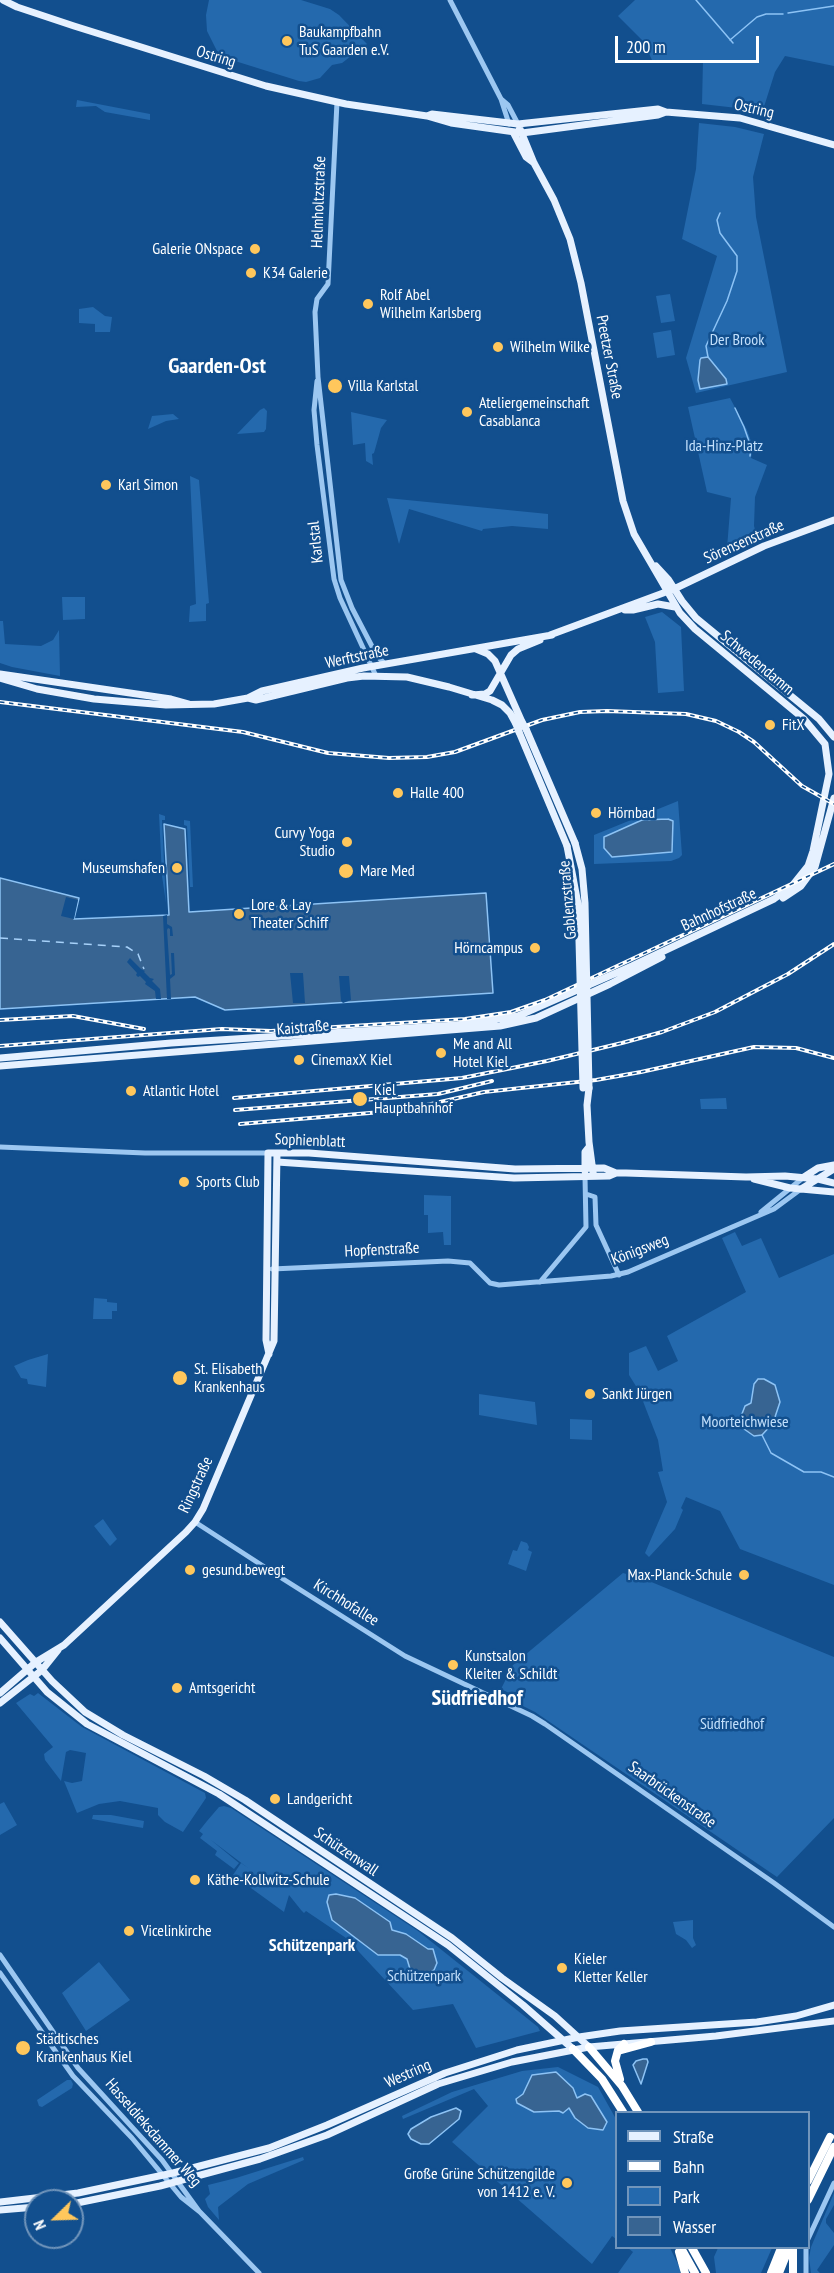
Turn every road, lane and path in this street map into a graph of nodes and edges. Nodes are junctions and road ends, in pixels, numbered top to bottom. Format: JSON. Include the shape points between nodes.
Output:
{"nodes":[{"id":1,"x":3,"y":0,"type":"edge"},
{"id":2,"x":450,"y":0,"type":"edge"},
{"id":3,"x":501,"y":99,"type":"junction"},
{"id":4,"x":337,"y":102,"type":"junction"},
{"id":5,"x":666,"y":112,"type":"junction"},
{"id":6,"x":427,"y":116,"type":"junction"},
{"id":7,"x":509,"y":124,"type":"junction"},
{"id":8,"x":518,"y":124,"type":"junction"},
{"id":9,"x":513,"y":133,"type":"junction"},
{"id":10,"x":522,"y":133,"type":"junction"},
{"id":11,"x":834,"y":144,"type":"edge"},
{"id":12,"x":534,"y":163,"type":"junction"},
{"id":13,"x":317,"y":299,"type":"joint"},
{"id":14,"x":318,"y":377,"type":"junction"},
{"id":15,"x":834,"y":520,"type":"edge"},
{"id":16,"x":670,"y":592,"type":"junction"},
{"id":17,"x":658,"y":604,"type":"junction"},
{"id":18,"x":675,"y":607,"type":"junction"},
{"id":19,"x":623,"y":609,"type":"junction"},
{"id":20,"x":552,"y":634,"type":"junction"},
{"id":21,"x":474,"y":649,"type":"junction"},
{"id":22,"x":377,"y":656,"type":"junction"},
{"id":23,"x":385,"y":664,"type":"junction"},
{"id":24,"x":375,"y":666,"type":"junction"},
{"id":25,"x":501,"y":672,"type":"junction"},
{"id":26,"x":0,"y":674,"type":"edge"},
{"id":27,"x":376,"y":676,"type":"junction"},
{"id":28,"x":0,"y":678,"type":"edge"},
{"id":29,"x":472,"y":695,"type":"junction"},
{"id":30,"x":248,"y":698,"type":"junction"},
{"id":31,"x":191,"y":705,"type":"junction"},
{"id":32,"x":519,"y":723,"type":"junction"},
{"id":33,"x":834,"y":736,"type":"edge"},
{"id":34,"x":831,"y":752,"type":"edge"},
{"id":35,"x":834,"y":798,"type":"edge"},
{"id":36,"x":602,"y":988,"type":"joint"},
{"id":37,"x":528,"y":1013,"type":"joint"},
{"id":38,"x":0,"y":1058,"type":"edge"},
{"id":39,"x":0,"y":1066,"type":"edge"},
{"id":40,"x":0,"y":1147,"type":"edge"},
{"id":41,"x":268,"y":1153,"type":"junction"},
{"id":42,"x":277,"y":1153,"type":"junction"},
{"id":43,"x":268,"y":1161,"type":"junction"},
{"id":44,"x":277,"y":1162,"type":"junction"},
{"id":45,"x":834,"y":1167,"type":"edge"},
{"id":46,"x":589,"y":1168,"type":"junction"},
{"id":47,"x":616,"y":1173,"type":"junction"},
{"id":48,"x":589,"y":1177,"type":"junction"},
{"id":49,"x":746,"y":1177,"type":"junction"},
{"id":50,"x":804,"y":1177,"type":"junction"},
{"id":51,"x":818,"y":1179,"type":"junction"},
{"id":52,"x":834,"y":1183,"type":"edge"},
{"id":53,"x":790,"y":1188,"type":"junction"},
{"id":54,"x":801,"y":1189,"type":"junction"},
{"id":55,"x":834,"y":1192,"type":"edge"},
{"id":56,"x":586,"y":1194,"type":"junction"},
{"id":57,"x":757,"y":1215,"type":"junction"},
{"id":58,"x":267,"y":1267,"type":"junction"},
{"id":59,"x":275,"y":1270,"type":"junction"},
{"id":60,"x":619,"y":1275,"type":"junction"},
{"id":61,"x":540,"y":1282,"type":"junction"},
{"id":62,"x":490,"y":1283,"type":"joint"},
{"id":63,"x":268,"y":1354,"type":"junction"},
{"id":64,"x":195,"y":1522,"type":"junction"},
{"id":65,"x":0,"y":1622,"type":"edge"},
{"id":66,"x":0,"y":1638,"type":"edge"},
{"id":67,"x":58,"y":1650,"type":"junction"},
{"id":68,"x":36,"y":1662,"type":"junction"},
{"id":69,"x":27,"y":1669,"type":"junction"},
{"id":70,"x":42,"y":1670,"type":"junction"},
{"id":71,"x":34,"y":1677,"type":"junction"},
{"id":72,"x":0,"y":1693,"type":"edge"},
{"id":73,"x":488,"y":1695,"type":"joint"},
{"id":74,"x":0,"y":1703,"type":"edge"},
{"id":75,"x":834,"y":1927,"type":"edge"},
{"id":76,"x":0,"y":1955,"type":"edge"},
{"id":77,"x":0,"y":1973,"type":"edge"},
{"id":78,"x":834,"y":2005,"type":"edge"},
{"id":79,"x":834,"y":2021,"type":"edge"},
{"id":80,"x":579,"y":2037,"type":"junction"},
{"id":81,"x":563,"y":2040,"type":"junction"},
{"id":82,"x":651,"y":2042,"type":"junction"},
{"id":83,"x":624,"y":2044,"type":"junction"},
{"id":84,"x":589,"y":2047,"type":"junction"},
{"id":85,"x":573,"y":2049,"type":"junction"},
{"id":86,"x":617,"y":2052,"type":"junction"},
{"id":87,"x":622,"y":2086,"type":"junction"},
{"id":88,"x":622,"y":2111,"type":"edge"},
{"id":89,"x":637,"y":2111,"type":"edge"},
{"id":90,"x":832,"y":2133,"type":"edge"},
{"id":91,"x":834,"y":2147,"type":"edge"},
{"id":92,"x":810,"y":2167,"type":"edge"},
{"id":93,"x":173,"y":2173,"type":"junction"},
{"id":94,"x":164,"y":2175,"type":"junction"},
{"id":95,"x":810,"y":2177,"type":"edge"},
{"id":96,"x":179,"y":2181,"type":"junction"},
{"id":97,"x":170,"y":2183,"type":"junction"},
{"id":98,"x":834,"y":2183,"type":"edge"},
{"id":99,"x":810,"y":2196,"type":"edge"},
{"id":100,"x":84,"y":2201,"type":"edge"},
{"id":101,"x":0,"y":2202,"type":"edge"},
{"id":102,"x":24,"y":2208,"type":"edge"},
{"id":103,"x":0,"y":2210,"type":"edge"},
{"id":104,"x":200,"y":2212,"type":"junction"},
{"id":105,"x":810,"y":2235,"type":"edge"},
{"id":106,"x":679,"y":2249,"type":"edge"},
{"id":107,"x":680,"y":2249,"type":"edge"},
{"id":108,"x":693,"y":2249,"type":"edge"},
{"id":109,"x":780,"y":2249,"type":"edge"},
{"id":110,"x":790,"y":2249,"type":"edge"},
{"id":111,"x":791,"y":2249,"type":"edge"},
{"id":112,"x":806,"y":2249,"type":"edge"},
{"id":113,"x":259,"y":2273,"type":"edge"},
{"id":114,"x":685,"y":2273,"type":"edge"},
{"id":115,"x":695,"y":2273,"type":"edge"},
{"id":116,"x":706,"y":2273,"type":"edge"},
{"id":117,"x":771,"y":2273,"type":"edge"},
{"id":118,"x":780,"y":2273,"type":"edge"},
{"id":119,"x":793,"y":2273,"type":"edge"},
{"id":120,"x":806,"y":2273,"type":"edge"}],
"edges":[{"from":1,"to":4,"type":"main road","name":"Ostring","via":[[218,72]]},
{"from":2,"to":3,"type":"street","name":"Preetzer Straße"},
{"from":3,"to":7,"type":"street","name":"Preetzer Straße"},
{"from":3,"to":8,"type":"street","name":"Preetzer Straße"},
{"from":4,"to":6,"type":"main road","name":"Ostring"},
{"from":4,"to":13,"type":"street","name":"Helmholtzstraße","via":[[328,285]]},
{"from":5,"to":8,"type":"main road","name":"Ostring","via":[[658,109]]},
{"from":5,"to":10,"type":"main road","name":"Ostring"},
{"from":5,"to":11,"type":"main road","name":"Ostring","via":[[740,118]]},
{"from":6,"to":7,"type":"main road","name":"Ostring"},
{"from":6,"to":9,"type":"main road","name":"Ostring"},
{"from":7,"to":8,"type":"main road","name":"Ostring"},
{"from":7,"to":9,"type":"main road","name":"Preetzer Straße"},
{"from":8,"to":10,"type":"main road","name":"Preetzer Straße"},
{"from":9,"to":10,"type":"main road","name":"Ostring"},
{"from":9,"to":12,"type":"main road","name":"Preetzer Straße","via":[[526,157]]},
{"from":10,"to":12,"type":"main road","name":"Preetzer Straße"},
{"from":12,"to":16,"type":"main road","name":"Preetzer Straße","via":[[570,239],[627,518]]},
{"from":13,"to":14,"type":"street","name":"Karlstal"},
{"from":14,"to":22,"type":"street","name":"Karlstal","via":[[341,580]]},
{"from":14,"to":24,"type":"street","name":"Karlstal","via":[[314,391],[317,445],[334,579]]},
{"from":15,"to":16,"type":"main road","name":"Sörensenstraße","via":[[764,546]]},
{"from":16,"to":17,"type":"main road","name":"Werftstraße"},
{"from":16,"to":18,"type":"main road","name":"Schwedendamm"},
{"from":16,"to":19,"type":"main road","name":"Werftstraße"},
{"from":16,"to":33,"type":"main road","name":"Schwedendamm"},
{"from":17,"to":18,"type":"main road","name":"Werftstraße"},
{"from":17,"to":19,"type":"main road","name":"Werftstraße"},
{"from":18,"to":34,"type":"main road","name":"Schwedendamm","via":[[695,629],[804,718]]},
{"from":19,"to":20,"type":"main road","name":"Werftstraße"},
{"from":20,"to":21,"type":"main road","name":"Werftstraße"},
{"from":20,"to":25,"type":"main road","name":"Werftstraße","via":[[518,649]]},
{"from":21,"to":23,"type":"main road","name":"Werftstraße"},
{"from":21,"to":25,"type":"main road","via":[[489,654]]},
{"from":22,"to":23,"type":"street","name":"Karlstal"},
{"from":22,"to":24,"type":"street","name":"Karlstal"},
{"from":23,"to":24,"type":"main road","name":"Werftstraße"},
{"from":24,"to":27,"type":"street","name":"Karlstal"},
{"from":24,"to":30,"type":"main road","name":"Werftstraße","via":[[262,691]]},
{"from":25,"to":29,"type":"main road","name":"Werftstraße","via":[[490,691]]},
{"from":25,"to":32,"type":"main road","name":"Gablenzstraße"},
{"from":26,"to":31,"type":"main road","name":"Werftstraße"},
{"from":27,"to":29,"type":"main road","name":"Werftstraße","via":[[428,681]]},
{"from":27,"to":30,"type":"main road","name":"Werftstraße","via":[[347,678],[256,700]]},
{"from":28,"to":31,"type":"main road","name":"Werftstraße","via":[[94,699]]},
{"from":29,"to":32,"type":"main road","name":"Werftstraße","via":[[502,705]]},
{"from":30,"to":31,"type":"main road","name":"Werftstraße"},
{"from":32,"to":46,"type":"main road","name":"Gablenzstraße","bridge":true,"via":[[571,844],[578,904]]},
{"from":34,"to":37,"type":"main road","name":"Bahnhofstraße","via":[[813,851],[804,872],[789,889]]},
{"from":35,"to":36,"type":"main road","name":"Bahnhofstraße","via":[[815,867],[801,886],[777,902]]},
{"from":36,"to":39,"type":"main road","name":"Kaistraße","via":[[532,1020],[500,1026]]},
{"from":37,"to":38,"type":"main road","name":"Kaistraße","via":[[457,1025]]},
{"from":40,"to":41,"type":"street","name":"Sophienblatt"},
{"from":41,"to":42,"type":"main road","name":"Sophienblatt"},
{"from":41,"to":43,"type":"main road","name":"Ringstraße"},
{"from":42,"to":44,"type":"main road","name":"Ringstraße"},
{"from":42,"to":46,"type":"main road","name":"Sophienblatt","via":[[514,1169]]},
{"from":43,"to":44,"type":"street","name":"Sophienblatt"},
{"from":43,"to":58,"type":"main road","name":"Ringstraße"},
{"from":44,"to":48,"type":"main road","name":"Sophienblatt","via":[[504,1177]]},
{"from":44,"to":59,"type":"main road","name":"Ringstraße"},
{"from":45,"to":50,"type":"main road","via":[[818,1168]]},
{"from":45,"to":51,"type":"main road"},
{"from":46,"to":47,"type":"main road","name":"Sophienblatt","via":[[608,1168]]},
{"from":46,"to":48,"type":"main road","name":"Gablenzstraße"},
{"from":47,"to":48,"type":"main road","name":"Sophienblatt"},
{"from":47,"to":49,"type":"main road","name":"Sophienblatt"},
{"from":48,"to":56,"type":"street"},
{"from":49,"to":50,"type":"main road","name":"Sophienblatt"},
{"from":49,"to":53,"type":"main road","name":"Sophienblatt"},
{"from":50,"to":51,"type":"main road"},
{"from":50,"to":53,"type":"street","name":"Königsweg"},
{"from":51,"to":52,"type":"main road"},
{"from":51,"to":54,"type":"main road"},
{"from":53,"to":54,"type":"main road","name":"Sophienblatt"},
{"from":53,"to":57,"type":"street","name":"Königsweg"},
{"from":54,"to":55,"type":"main road","name":"Sophienblatt"},
{"from":54,"to":57,"type":"street","name":"Königsweg","via":[[774,1209]]},
{"from":56,"to":60,"type":"street","via":[[595,1197],[596,1225]]},
{"from":56,"to":61,"type":"street","via":[[584,1232]]},
{"from":57,"to":60,"type":"street","name":"Königsweg"},
{"from":58,"to":59,"type":"street","name":"Hopfenstraße"},
{"from":58,"to":63,"type":"main road","name":"Ringstraße"},
{"from":59,"to":62,"type":"street","name":"Hopfenstraße","via":[[465,1261]]},
{"from":59,"to":63,"type":"main road","name":"Ringstraße","via":[[274,1341]]},
{"from":60,"to":61,"type":"street","name":"Königsweg"},
{"from":61,"to":62,"type":"street","name":"Königsweg","via":[[499,1286]]},
{"from":63,"to":64,"type":"main road","name":"Ringstraße"},
{"from":64,"to":67,"type":"main road","name":"Ringstraße"},
{"from":64,"to":73,"type":"street","name":"Kirchhofallee","via":[[405,1656]]},
{"from":65,"to":68,"type":"main road","name":"Schützenwall"},
{"from":66,"to":69,"type":"main road","name":"Schützenwall"},
{"from":67,"to":68,"type":"main road","name":"Ringstraße"},
{"from":67,"to":70,"type":"main road","name":"Ringstraße"},
{"from":68,"to":69,"type":"main road","name":"Ringstraße"},
{"from":68,"to":70,"type":"main road","name":"Schützenwall"},
{"from":69,"to":71,"type":"main road","name":"Schützenwall"},
{"from":69,"to":72,"type":"main road","name":"Ringstraße"},
{"from":70,"to":71,"type":"main road","name":"Ringstraße"},
{"from":70,"to":80,"type":"main road","name":"Schützenwall","via":[[85,1712],[245,1800],[452,1938]]},
{"from":71,"to":74,"type":"main road","name":"Ringstraße"},
{"from":71,"to":81,"type":"main road","name":"Schützenwall","via":[[87,1724],[219,1794],[448,1945]]},
{"from":73,"to":75,"type":"street","name":"Saarbrückenstraße","via":[[565,1737]]},
{"from":76,"to":93,"type":"street","name":"Hasseldieksdammer Weg","via":[[84,2076]]},
{"from":77,"to":94,"type":"street","name":"Hasseldieksdammer Weg","via":[[73,2076]]},
{"from":78,"to":80,"type":"main road","name":"Westring","via":[[757,2022]]},
{"from":79,"to":82,"type":"main road","name":"Westring"},
{"from":80,"to":81,"type":"main road","name":"Westring"},
{"from":80,"to":84,"type":"main road","name":"Schützenwall"},
{"from":81,"to":85,"type":"main road","name":"Schützenwall"},
{"from":81,"to":93,"type":"main road","name":"Westring","via":[[472,2063],[300,2137]]},
{"from":82,"to":83,"type":"main road","name":"Westring"},
{"from":82,"to":86,"type":"highway"},
{"from":83,"to":84,"type":"main road","name":"Westring"},
{"from":83,"to":86,"type":"highway"},
{"from":84,"to":85,"type":"main road","name":"Westring"},
{"from":84,"to":87,"type":"highway"},
{"from":85,"to":88,"type":"highway","via":[[608,2087]]},
{"from":85,"to":96,"type":"main road","name":"Westring","via":[[448,2080],[303,2144]]},
{"from":86,"to":87,"type":"highway","via":[[615,2064]]},
{"from":87,"to":89,"type":"highway"},
{"from":90,"to":92,"type":"highway"},
{"from":90,"to":95,"type":"highway"},
{"from":91,"to":99,"type":"highway"},
{"from":93,"to":94,"type":"main road","name":"Westring"},
{"from":93,"to":96,"type":"street","name":"Hasseldieksdammer Weg"},
{"from":94,"to":97,"type":"street","name":"Hasseldieksdammer Weg"},
{"from":94,"to":101,"type":"main road","name":"Westring","via":[[78,2193]]},
{"from":96,"to":97,"type":"main road","name":"Westring"},
{"from":96,"to":104,"type":"street","name":"Hasseldieksdammer Weg"},
{"from":97,"to":100,"type":"main road","name":"Westring"},
{"from":97,"to":104,"type":"street","name":"Hasseldieksdammer Weg"},
{"from":98,"to":105,"type":"street"},
{"from":102,"to":103,"type":"main road"},
{"from":104,"to":113,"type":"street","name":"Hasseldieksdammer Weg"},
{"from":106,"to":114,"type":"highway"},
{"from":107,"to":115,"type":"highway"},
{"from":108,"to":116,"type":"highway"},
{"from":109,"to":117,"type":"highway"},
{"from":110,"to":118,"type":"highway"},
{"from":111,"to":119,"type":"highway"},
{"from":112,"to":120,"type":"street"}]}
